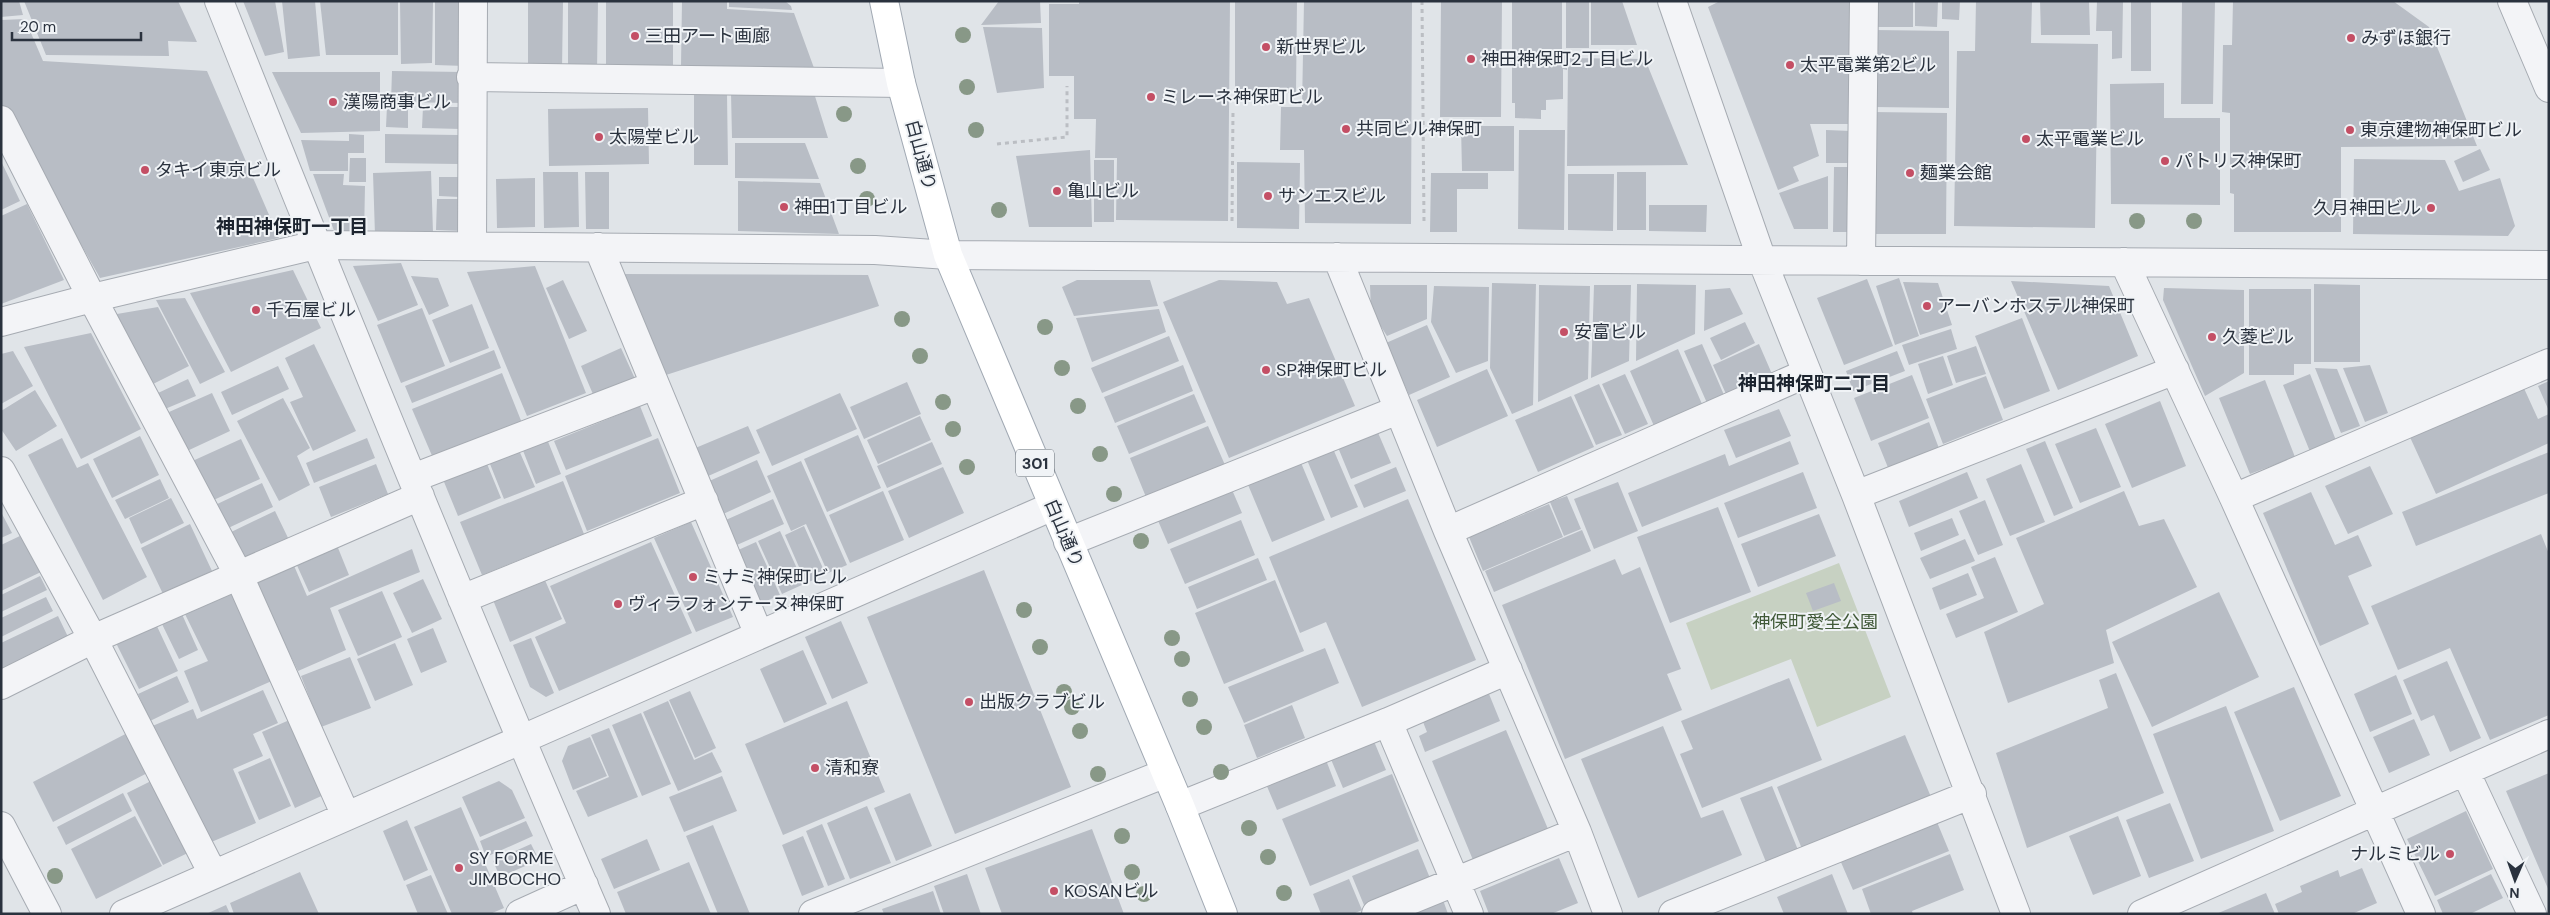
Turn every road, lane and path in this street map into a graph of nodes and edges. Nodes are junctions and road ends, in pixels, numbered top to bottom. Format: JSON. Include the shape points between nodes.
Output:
{"nodes":[{"id":1,"x":219,"y":1,"type":"edge"},
{"id":2,"x":473,"y":1,"type":"edge"},
{"id":3,"x":884,"y":1,"type":"edge"},
{"id":4,"x":1422,"y":1,"type":"edge"},
{"id":5,"x":1672,"y":1,"type":"edge"},
{"id":6,"x":1864,"y":1,"type":"edge"},
{"id":7,"x":2512,"y":1,"type":"edge"},
{"id":8,"x":471,"y":77,"type":"junction"},
{"id":9,"x":901,"y":84,"type":"junction"},
{"id":10,"x":1067,"y":86,"type":"dead end"},
{"id":11,"x":2549,"y":88,"type":"edge"},
{"id":12,"x":1233,"y":112,"type":"dead end"},
{"id":13,"x":1,"y":120,"type":"edge"},
{"id":14,"x":997,"y":144,"type":"dead end"},
{"id":15,"x":316,"y":245,"type":"junction"},
{"id":16,"x":472,"y":246,"type":"junction"},
{"id":17,"x":598,"y":247,"type":"junction"},
{"id":18,"x":948,"y":254,"type":"junction"},
{"id":19,"x":1232,"y":257,"type":"junction"},
{"id":20,"x":1337,"y":257,"type":"junction"},
{"id":21,"x":1424,"y":258,"type":"junction"},
{"id":22,"x":1762,"y":260,"type":"junction"},
{"id":23,"x":1861,"y":261,"type":"junction"},
{"id":24,"x":2124,"y":262,"type":"junction"},
{"id":25,"x":2549,"y":265,"type":"edge"},
{"id":26,"x":92,"y":298,"type":"junction"},
{"id":27,"x":1,"y":322,"type":"edge"},
{"id":28,"x":2549,"y":363,"type":"edge"},
{"id":29,"x":2175,"y":370,"type":"junction"},
{"id":30,"x":1807,"y":373,"type":"junction"},
{"id":31,"x":655,"y":385,"type":"junction"},
{"id":32,"x":1398,"y":410,"type":"junction"},
{"id":33,"x":1,"y":471,"type":"edge"},
{"id":34,"x":416,"y":487,"type":"junction"},
{"id":35,"x":1856,"y":495,"type":"junction"},
{"id":36,"x":2234,"y":498,"type":"junction"},
{"id":37,"x":704,"y":501,"type":"junction"},
{"id":38,"x":1053,"y":506,"type":"junction"},
{"id":39,"x":1448,"y":531,"type":"junction"},
{"id":40,"x":1068,"y":542,"type":"junction"},
{"id":41,"x":239,"y":576,"type":"junction"},
{"id":42,"x":462,"y":598,"type":"junction"},
{"id":43,"x":759,"y":635,"type":"junction"},
{"id":44,"x":93,"y":639,"type":"junction"},
{"id":45,"x":1508,"y":670,"type":"junction"},
{"id":46,"x":1,"y":685,"type":"edge"},
{"id":47,"x":1388,"y":722,"type":"junction"},
{"id":48,"x":2549,"y":734,"type":"edge"},
{"id":49,"x":521,"y":739,"type":"junction"},
{"id":50,"x":2465,"y":771,"type":"junction"},
{"id":51,"x":1166,"y":772,"type":"junction"},
{"id":52,"x":1972,"y":794,"type":"junction"},
{"id":53,"x":1180,"y":806,"type":"junction"},
{"id":54,"x":2374,"y":811,"type":"junction"},
{"id":55,"x":346,"y":816,"type":"junction"},
{"id":56,"x":1,"y":826,"type":"edge"},
{"id":57,"x":1577,"y":832,"type":"junction"},
{"id":58,"x":212,"y":874,"type":"junction"},
{"id":59,"x":1454,"y":880,"type":"junction"},
{"id":60,"x":584,"y":885,"type":"junction"},
{"id":61,"x":47,"y":914,"type":"edge"},
{"id":62,"x":124,"y":914,"type":"edge"},
{"id":63,"x":520,"y":914,"type":"edge"},
{"id":64,"x":596,"y":914,"type":"edge"},
{"id":65,"x":813,"y":914,"type":"edge"},
{"id":66,"x":1223,"y":914,"type":"edge"},
{"id":67,"x":1376,"y":914,"type":"edge"},
{"id":68,"x":1468,"y":914,"type":"edge"},
{"id":69,"x":1608,"y":914,"type":"edge"},
{"id":70,"x":1673,"y":914,"type":"edge"},
{"id":71,"x":2016,"y":914,"type":"edge"},
{"id":72,"x":2142,"y":914,"type":"edge"},
{"id":73,"x":2421,"y":914,"type":"edge"},
{"id":74,"x":2532,"y":914,"type":"edge"}],
"edges":[{"from":1,"to":15,"type":"street"},
{"from":2,"to":8,"type":"street"},
{"from":3,"to":9,"type":"main road","name":"白山通り","number":"301"},
{"from":4,"to":21,"type":"path"},
{"from":5,"to":22,"type":"street"},
{"from":6,"to":23,"type":"street"},
{"from":7,"to":11,"type":"street"},
{"from":8,"to":9,"type":"street"},
{"from":8,"to":16,"type":"street"},
{"from":9,"to":18,"type":"main road","name":"白山通り","number":"301"},
{"from":10,"to":14,"type":"path","via":[[1067,137]]},
{"from":12,"to":19,"type":"path"},
{"from":13,"to":26,"type":"street"},
{"from":15,"to":16,"type":"street"},
{"from":15,"to":26,"type":"street"},
{"from":15,"to":34,"type":"street"},
{"from":16,"to":17,"type":"street"},
{"from":17,"to":18,"type":"street","via":[[875,250]]},
{"from":17,"to":31,"type":"street"},
{"from":18,"to":19,"type":"street"},
{"from":18,"to":38,"type":"main road","name":"白山通り","number":"301"},
{"from":19,"to":20,"type":"street"},
{"from":20,"to":21,"type":"street"},
{"from":20,"to":32,"type":"street"},
{"from":21,"to":22,"type":"street"},
{"from":22,"to":23,"type":"street"},
{"from":22,"to":30,"type":"street"},
{"from":23,"to":24,"type":"street"},
{"from":24,"to":25,"type":"street"},
{"from":24,"to":29,"type":"street"},
{"from":26,"to":27,"type":"street"},
{"from":26,"to":41,"type":"street"},
{"from":28,"to":36,"type":"street"},
{"from":29,"to":35,"type":"street"},
{"from":29,"to":36,"type":"street"},
{"from":30,"to":35,"type":"street"},
{"from":30,"to":39,"type":"street"},
{"from":31,"to":34,"type":"street"},
{"from":31,"to":37,"type":"street"},
{"from":32,"to":39,"type":"street"},
{"from":32,"to":40,"type":"street"},
{"from":33,"to":44,"type":"street"},
{"from":34,"to":41,"type":"street"},
{"from":34,"to":42,"type":"street"},
{"from":35,"to":52,"type":"street"},
{"from":36,"to":54,"type":"street"},
{"from":37,"to":42,"type":"street"},
{"from":37,"to":43,"type":"street"},
{"from":38,"to":40,"type":"main road","name":"白山通り","number":"301"},
{"from":38,"to":43,"type":"street"},
{"from":39,"to":45,"type":"street"},
{"from":40,"to":51,"type":"main road","name":"白山通り","number":"301"},
{"from":41,"to":44,"type":"street"},
{"from":41,"to":55,"type":"street"},
{"from":42,"to":49,"type":"street"},
{"from":43,"to":49,"type":"street"},
{"from":44,"to":46,"type":"street"},
{"from":44,"to":58,"type":"street"},
{"from":45,"to":47,"type":"street"},
{"from":45,"to":57,"type":"street"},
{"from":47,"to":53,"type":"street"},
{"from":47,"to":59,"type":"street"},
{"from":48,"to":50,"type":"street"},
{"from":49,"to":55,"type":"street"},
{"from":49,"to":60,"type":"street"},
{"from":50,"to":54,"type":"street"},
{"from":50,"to":74,"type":"street"},
{"from":51,"to":53,"type":"main road","name":"白山通り","number":"301"},
{"from":51,"to":65,"type":"street"},
{"from":52,"to":70,"type":"street"},
{"from":52,"to":71,"type":"street"},
{"from":53,"to":66,"type":"main road","name":"白山通り","number":"301"},
{"from":54,"to":72,"type":"street"},
{"from":54,"to":73,"type":"street"},
{"from":55,"to":58,"type":"street"},
{"from":56,"to":61,"type":"street"},
{"from":57,"to":59,"type":"street"},
{"from":57,"to":69,"type":"street"},
{"from":58,"to":62,"type":"street"},
{"from":59,"to":67,"type":"street"},
{"from":59,"to":68,"type":"street"},
{"from":60,"to":63,"type":"street"},
{"from":60,"to":64,"type":"street"}]}
